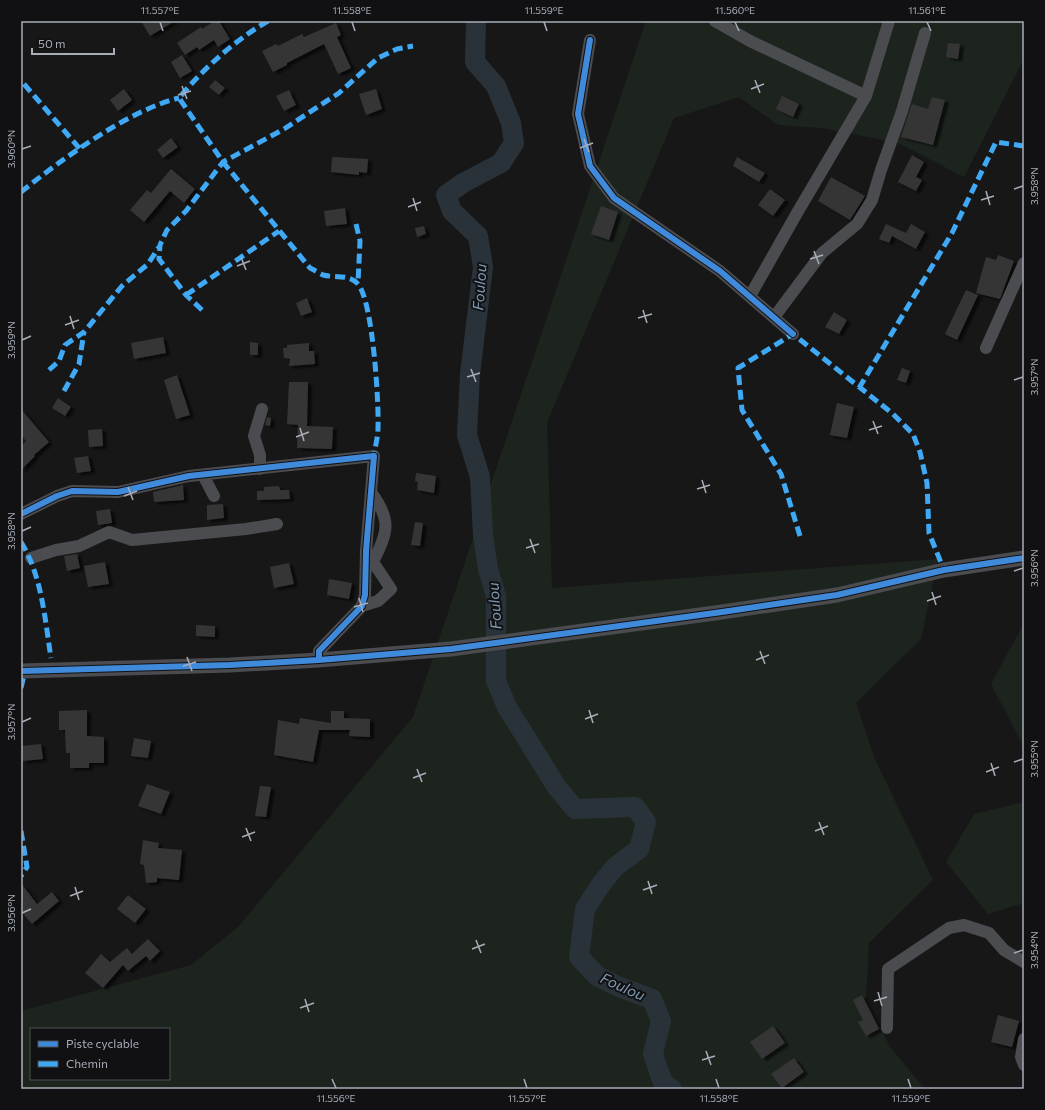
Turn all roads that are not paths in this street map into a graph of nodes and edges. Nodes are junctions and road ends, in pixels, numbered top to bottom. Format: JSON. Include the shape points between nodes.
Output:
{"nodes":[{"id":1,"x":715,"y":21,"type":"edge"},
{"id":2,"x":889,"y":21,"type":"edge"},
{"id":3,"x":925,"y":33,"type":"dead end"},
{"id":4,"x":590,"y":40,"type":"dead end"},
{"id":5,"x":866,"y":96,"type":"junction"},
{"id":6,"x":1024,"y":263,"type":"edge"},
{"id":7,"x":750,"y":296,"type":"junction"},
{"id":8,"x":774,"y":316,"type":"junction"},
{"id":9,"x":793,"y":334,"type":"dead end"},
{"id":10,"x":986,"y":348,"type":"dead end"},
{"id":11,"x":262,"y":409,"type":"dead end"},
{"id":12,"x":260,"y":469,"type":"junction"},
{"id":13,"x":203,"y":475,"type":"junction"},
{"id":14,"x":370,"y":492,"type":"junction"},
{"id":15,"x":214,"y":496,"type":"dead end"},
{"id":16,"x":21,"y":514,"type":"edge"},
{"id":17,"x":277,"y":524,"type":"dead end"},
{"id":18,"x":30,"y":558,"type":"dead end"},
{"id":19,"x":1024,"y":558,"type":"edge"},
{"id":20,"x":362,"y":606,"type":"junction"},
{"id":21,"x":319,"y":660,"type":"junction"},
{"id":22,"x":21,"y":672,"type":"edge"},
{"id":23,"x":1024,"y":962,"type":"edge"},
{"id":24,"x":887,"y":1028,"type":"dead end"},
{"id":25,"x":1024,"y":1038,"type":"edge"},
{"id":26,"x":1024,"y":1065,"type":"edge"}],
"edges":[{"from":1,"to":5,"type":"street","via":[[750,41]]},
{"from":2,"to":5,"type":"street"},
{"from":3,"to":8,"type":"street","via":[[872,200],[857,224],[822,252]]},
{"from":4,"to":7,"type":"street","via":[[578,114],[590,166],[614,198],[720,271]]},
{"from":5,"to":7,"type":"street"},
{"from":6,"to":10,"type":"street"},
{"from":7,"to":8,"type":"street"},
{"from":8,"to":9,"type":"street"},
{"from":11,"to":12,"type":"street","via":[[254,436],[260,455]]},
{"from":12,"to":13,"type":"street"},
{"from":12,"to":14,"type":"street","via":[[374,456]]},
{"from":13,"to":15,"type":"street"},
{"from":13,"to":16,"type":"street","via":[[118,492],[72,491]]},
{"from":14,"to":20,"type":"street","via":[[365,596]]},
{"from":14,"to":20,"type":"street","via":[[380,505],[387,525],[384,541],[373,562],[391,589],[378,601]]},
{"from":17,"to":18,"type":"street","via":[[132,540],[108,532],[79,546]]},
{"from":19,"to":21,"type":"street","via":[[944,570],[838,595],[722,612],[451,648]]},
{"from":20,"to":21,"type":"street","via":[[319,651]]},
{"from":21,"to":22,"type":"street"},
{"from":23,"to":24,"type":"street","via":[[1004,950],[989,934],[964,925],[949,928],[888,970]]},
{"from":25,"to":26,"type":"street","via":[[1020,1057]]}]}
